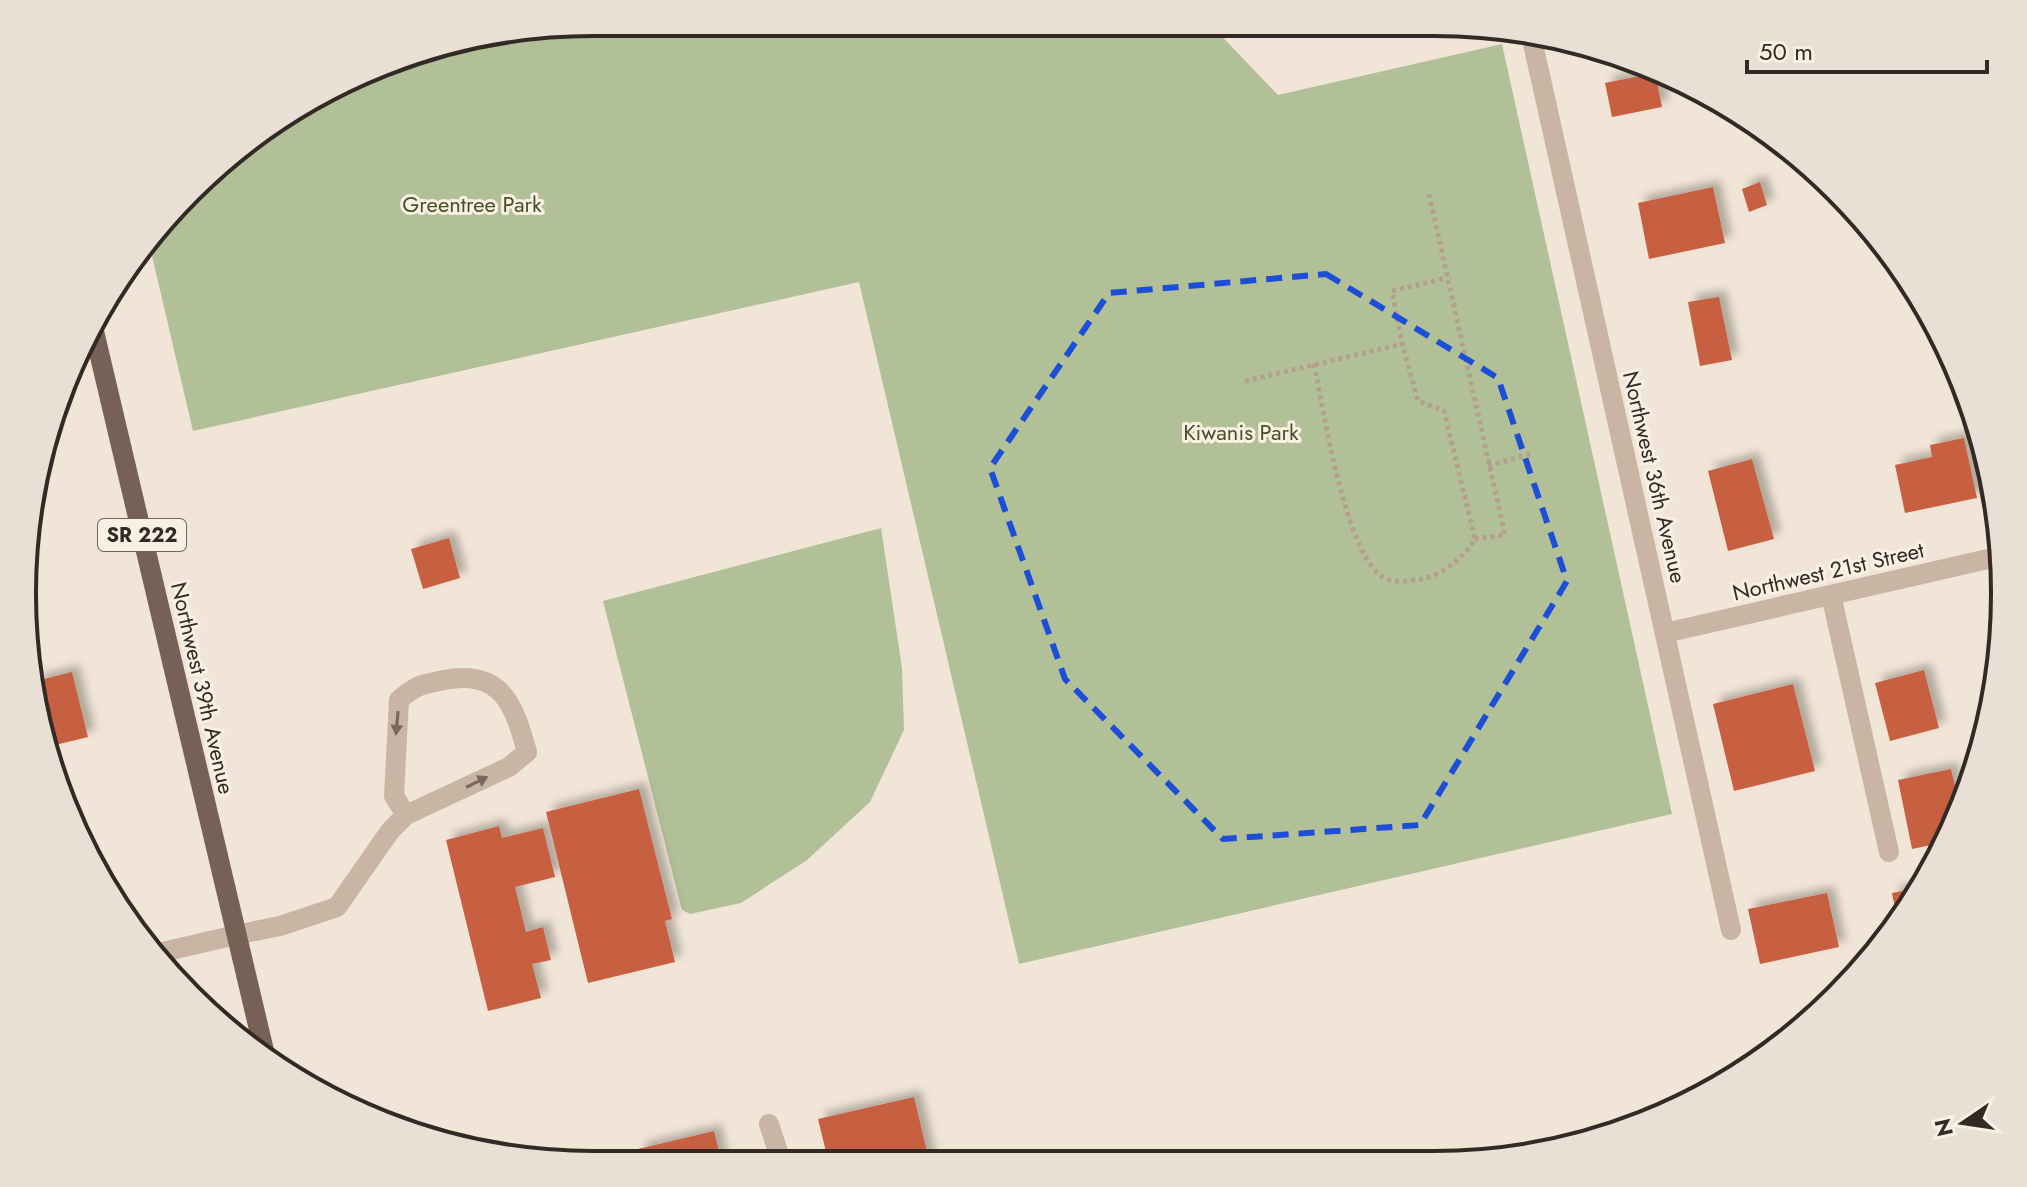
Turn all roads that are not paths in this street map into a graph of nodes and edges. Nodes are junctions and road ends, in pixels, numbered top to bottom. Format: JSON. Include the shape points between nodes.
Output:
{"nodes":[{"id":1,"x":1533,"y":46,"type":"edge"},
{"id":2,"x":96,"y":341,"type":"edge"},
{"id":3,"x":1990,"y":559,"type":"edge"},
{"id":4,"x":1831,"y":595,"type":"junction"},
{"id":5,"x":1665,"y":633,"type":"junction"},
{"id":6,"x":406,"y":815,"type":"junction"},
{"id":7,"x":1889,"y":852,"type":"dead end"},
{"id":8,"x":1731,"y":930,"type":"dead end"},
{"id":9,"x":236,"y":935,"type":"junction"},
{"id":10,"x":166,"y":951,"type":"edge"},
{"id":11,"x":262,"y":1041,"type":"edge"},
{"id":12,"x":769,"y":1124,"type":"dead end"},
{"id":13,"x":778,"y":1151,"type":"edge"}],
"edges":[{"from":1,"to":5,"type":"street","name":"Northwest 36th Avenue"},
{"from":2,"to":9,"type":"main road","name":"Northwest 39th Avenue","number":"SR 222"},
{"from":3,"to":4,"type":"street","name":"Northwest 21st Street"},
{"from":4,"to":5,"type":"street","name":"Northwest 21st Street"},
{"from":4,"to":7,"type":"street"},
{"from":5,"to":8,"type":"street","name":"Northwest 36th Avenue"},
{"from":6,"to":6,"type":"street","one_way":true,"via":[[509,767],[527,752],[516,712],[493,684],[463,677],[416,686],[399,700],[394,796]]},
{"from":6,"to":9,"type":"street","via":[[337,907]]},
{"from":9,"to":10,"type":"street"},
{"from":9,"to":11,"type":"main road","name":"Northwest 39th Avenue","number":"SR 222"},
{"from":12,"to":13,"type":"street"}]}
